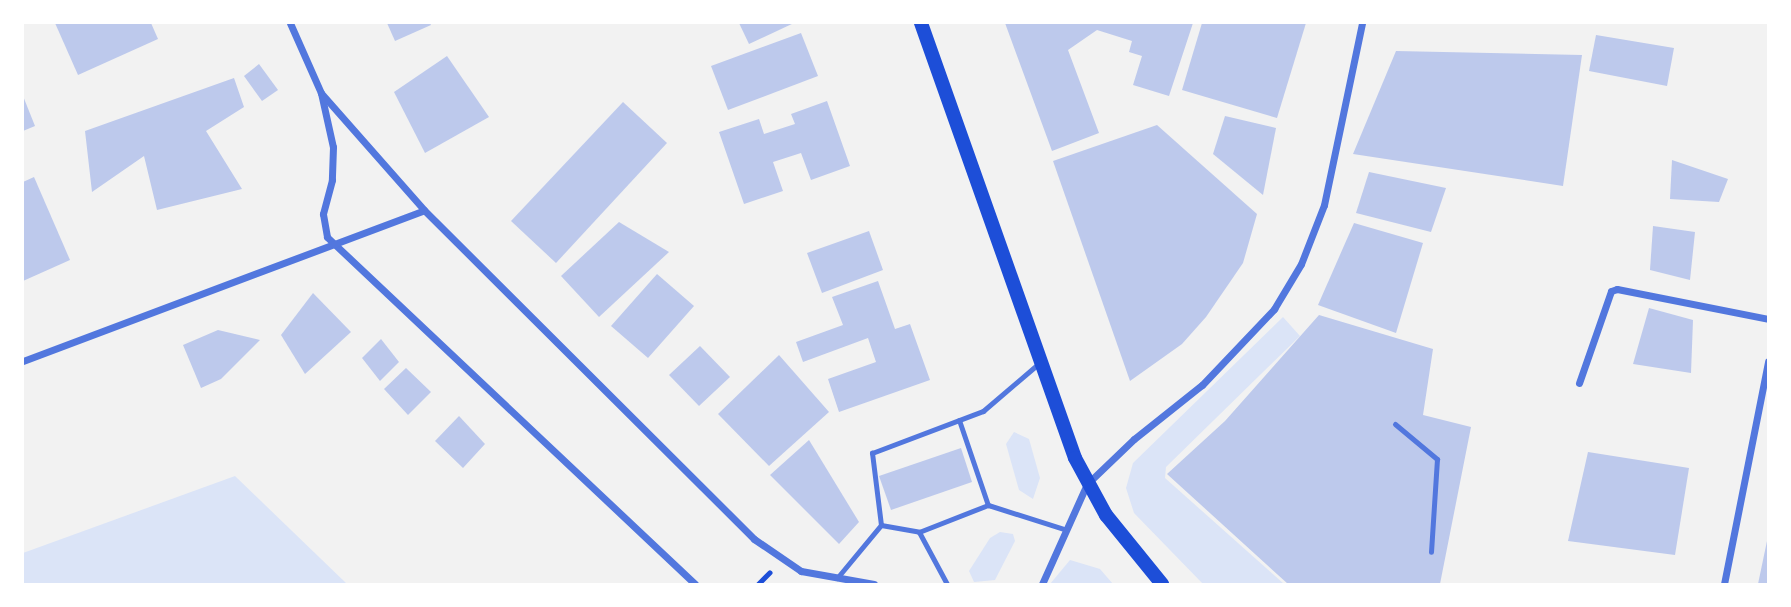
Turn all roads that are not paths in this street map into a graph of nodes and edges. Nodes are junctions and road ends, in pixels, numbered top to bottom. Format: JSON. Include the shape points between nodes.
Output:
{"nodes":[{"id":1,"x":290,"y":23,"type":"edge"},
{"id":2,"x":921,"y":23,"type":"edge"},
{"id":3,"x":1362,"y":23,"type":"edge"},
{"id":4,"x":321,"y":93,"type":"junction"},
{"id":5,"x":424,"y":209,"type":"junction"},
{"id":6,"x":335,"y":247,"type":"junction"},
{"id":7,"x":1768,"y":319,"type":"edge"},
{"id":8,"x":23,"y":361,"type":"edge"},
{"id":9,"x":1768,"y":361,"type":"edge"},
{"id":10,"x":1041,"y":362,"type":"junction"},
{"id":11,"x":1579,"y":383,"type":"dead end"},
{"id":12,"x":959,"y":420,"type":"junction"},
{"id":13,"x":1395,"y":424,"type":"dead end"},
{"id":14,"x":1087,"y":484,"type":"junction"},
{"id":15,"x":988,"y":505,"type":"junction"},
{"id":16,"x":881,"y":526,"type":"junction"},
{"id":17,"x":1064,"y":528,"type":"junction"},
{"id":18,"x":919,"y":532,"type":"junction"},
{"id":19,"x":1431,"y":552,"type":"dead end"},
{"id":20,"x":837,"y":578,"type":"junction"},
{"id":21,"x":695,"y":584,"type":"edge"},
{"id":22,"x":874,"y":584,"type":"edge"},
{"id":23,"x":947,"y":584,"type":"edge"},
{"id":24,"x":1042,"y":584,"type":"edge"},
{"id":25,"x":1162,"y":584,"type":"edge"},
{"id":26,"x":1724,"y":584,"type":"edge"}],
"edges":[{"from":1,"to":4,"type":"street"},
{"from":2,"to":10,"type":"main road"},
{"from":3,"to":14,"type":"street","via":[[1324,205],[1274,309],[1202,385]]},
{"from":4,"to":5,"type":"street"},
{"from":4,"to":6,"type":"street","via":[[334,161],[323,226]]},
{"from":5,"to":6,"type":"street"},
{"from":5,"to":20,"type":"street","via":[[754,538],[801,571]]},
{"from":6,"to":8,"type":"street"},
{"from":6,"to":21,"type":"street"},
{"from":7,"to":11,"type":"street","via":[[1611,291]]},
{"from":9,"to":26,"type":"street"},
{"from":10,"to":12,"type":"lane","via":[[983,411]]},
{"from":10,"to":14,"type":"main road"},
{"from":12,"to":15,"type":"lane"},
{"from":12,"to":16,"type":"lane","via":[[872,453]]},
{"from":13,"to":19,"type":"lane","via":[[1437,459]]},
{"from":14,"to":17,"type":"street"},
{"from":14,"to":25,"type":"main road","via":[[1120,535]]},
{"from":15,"to":17,"type":"lane"},
{"from":15,"to":18,"type":"lane"},
{"from":16,"to":18,"type":"lane"},
{"from":16,"to":20,"type":"lane"},
{"from":17,"to":24,"type":"street"},
{"from":18,"to":23,"type":"lane"},
{"from":20,"to":22,"type":"street"}]}
